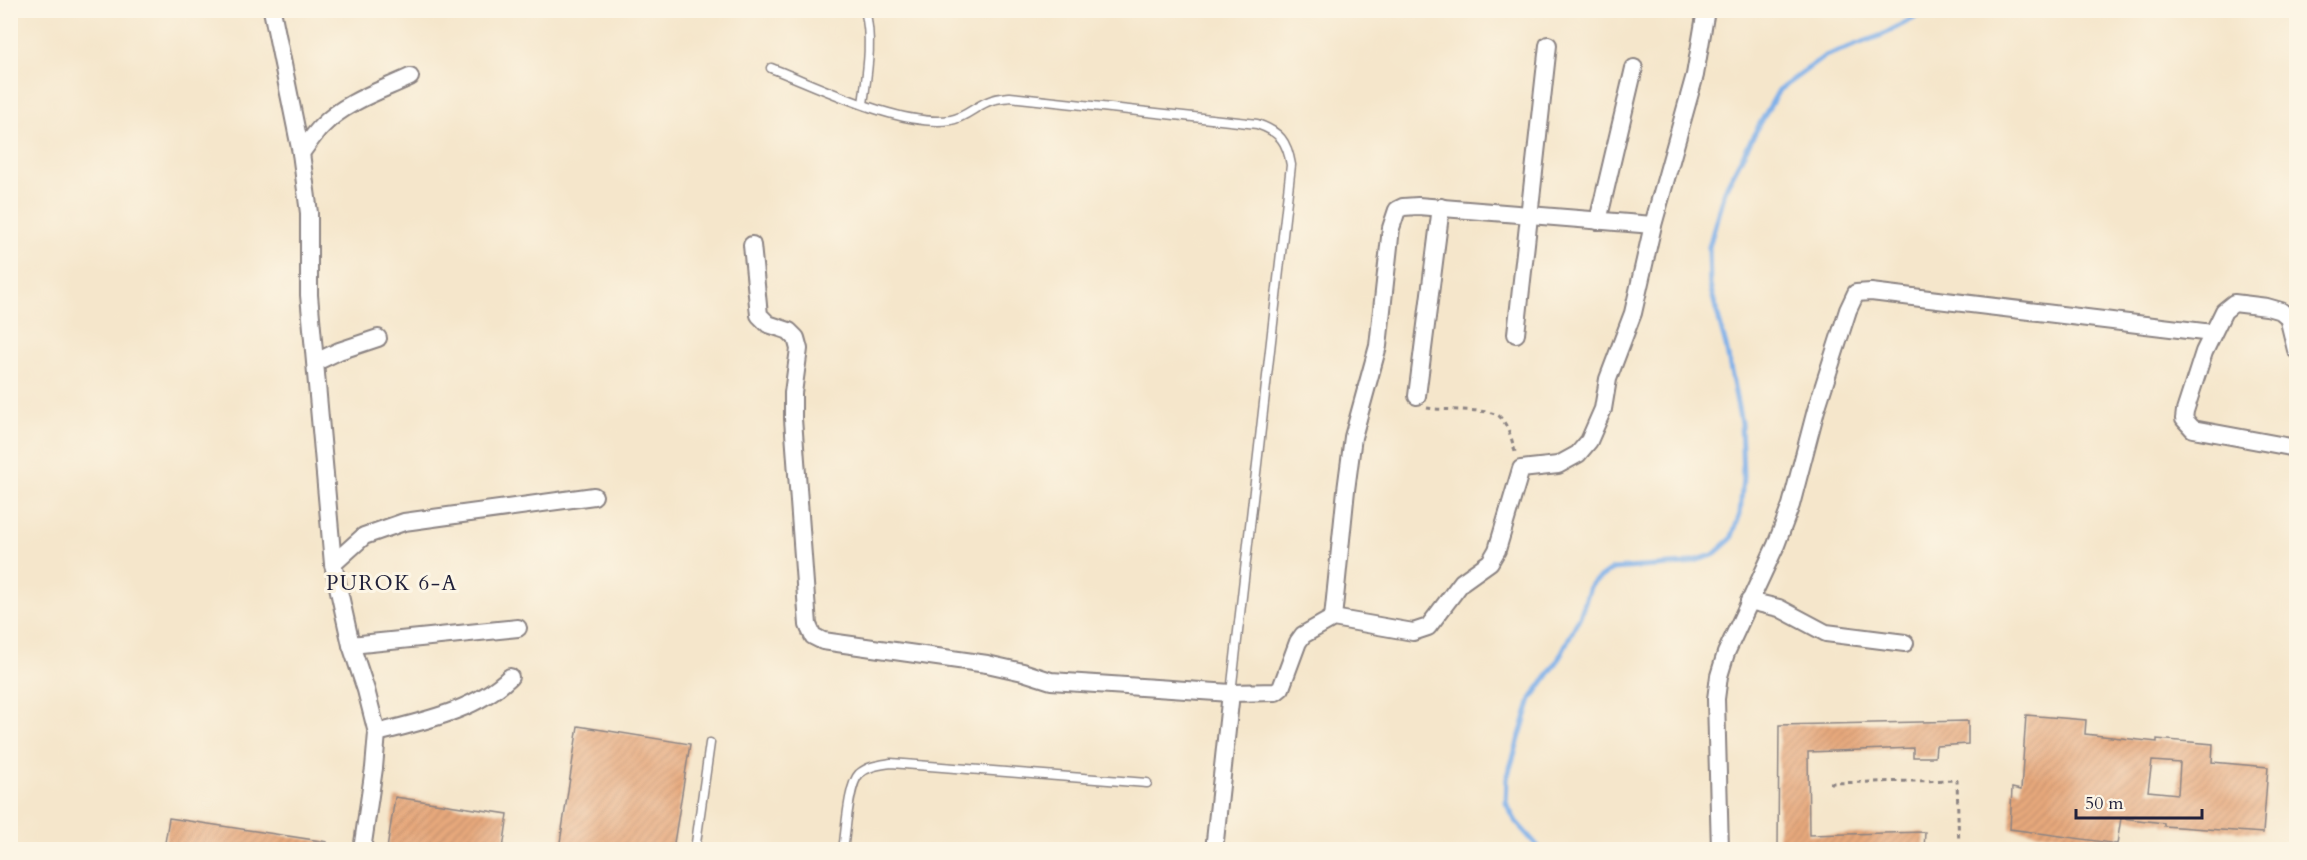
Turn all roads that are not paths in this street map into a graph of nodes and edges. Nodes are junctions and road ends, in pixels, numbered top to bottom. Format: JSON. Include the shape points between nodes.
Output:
{"nodes":[{"id":1,"x":273,"y":10,"type":"edge"},
{"id":2,"x":864,"y":10,"type":"edge"},
{"id":3,"x":1706,"y":10,"type":"edge"},
{"id":4,"x":1548,"y":45,"type":"dead end"},
{"id":5,"x":771,"y":68,"type":"dead end"},
{"id":6,"x":1634,"y":68,"type":"dead end"},
{"id":7,"x":410,"y":77,"type":"dead end"},
{"id":8,"x":863,"y":104,"type":"junction"},
{"id":9,"x":301,"y":153,"type":"junction"},
{"id":10,"x":1441,"y":207,"type":"junction"},
{"id":11,"x":1529,"y":214,"type":"junction"},
{"id":12,"x":1598,"y":221,"type":"junction"},
{"id":13,"x":1653,"y":225,"type":"junction"},
{"id":14,"x":752,"y":245,"type":"dead end"},
{"id":15,"x":2212,"y":333,"type":"junction"},
{"id":16,"x":1515,"y":334,"type":"dead end"},
{"id":17,"x":378,"y":338,"type":"dead end"},
{"id":18,"x":2296,"y":350,"type":"edge"},
{"id":19,"x":316,"y":362,"type":"junction"},
{"id":20,"x":1417,"y":396,"type":"road end"},
{"id":21,"x":2296,"y":447,"type":"edge"},
{"id":22,"x":594,"y":496,"type":"dead end"},
{"id":23,"x":333,"y":564,"type":"junction"},
{"id":24,"x":1749,"y":601,"type":"junction"},
{"id":25,"x":1334,"y":618,"type":"junction"},
{"id":26,"x":518,"y":628,"type":"dead end"},
{"id":27,"x":1905,"y":643,"type":"dead end"},
{"id":28,"x":351,"y":645,"type":"junction"},
{"id":29,"x":510,"y":677,"type":"dead end"},
{"id":30,"x":1231,"y":693,"type":"junction"},
{"id":31,"x":377,"y":733,"type":"junction"},
{"id":32,"x":710,"y":744,"type":"dead end"},
{"id":33,"x":1147,"y":783,"type":"dead end"},
{"id":34,"x":363,"y":849,"type":"edge"},
{"id":35,"x":695,"y":849,"type":"edge"},
{"id":36,"x":843,"y":849,"type":"edge"},
{"id":37,"x":1214,"y":849,"type":"edge"},
{"id":38,"x":1720,"y":849,"type":"edge"}],
"edges":[{"from":1,"to":9,"type":"street"},
{"from":2,"to":8,"type":"lane","via":[[869,53]]},
{"from":3,"to":13,"type":"street","via":[[1695,75]]},
{"from":4,"to":11,"type":"street"},
{"from":5,"to":8,"type":"lane"},
{"from":6,"to":12,"type":"street"},
{"from":7,"to":9,"type":"street","via":[[337,113],[321,126]]},
{"from":8,"to":30,"type":"lane","via":[[940,122],[955,120],[991,100],[1010,97],[1257,124],[1269,128],[1288,148],[1291,165]]},
{"from":9,"to":19,"type":"street","via":[[309,213],[309,295]]},
{"from":10,"to":11,"type":"street"},
{"from":10,"to":20,"type":"street"},
{"from":10,"to":25,"type":"street","via":[[1403,207],[1394,217],[1377,354],[1353,436]]},
{"from":11,"to":12,"type":"street"},
{"from":11,"to":16,"type":"street"},
{"from":12,"to":13,"type":"street"},
{"from":13,"to":25,"type":"street","via":[[1633,313],[1608,379],[1604,409],[1589,441],[1578,454],[1558,465],[1521,469],[1490,562],[1462,582],[1428,627],[1413,632]]},
{"from":14,"to":30,"type":"street","via":[[759,315],[768,324],[789,332],[800,349],[793,419],[808,625],[813,636],[823,641],[987,664],[1052,681]]},
{"from":15,"to":18,"type":"street","via":[[2224,311],[2234,303],[2267,307],[2288,317]]},
{"from":15,"to":21,"type":"street","via":[[2185,411],[2187,425],[2206,432]]},
{"from":15,"to":24,"type":"street","via":[[1856,293],[1816,410],[1791,505]]},
{"from":17,"to":19,"type":"street"},
{"from":19,"to":23,"type":"street"},
{"from":22,"to":23,"type":"street","via":[[404,522],[364,536]]},
{"from":23,"to":28,"type":"street"},
{"from":24,"to":27,"type":"street","via":[[1779,608],[1826,633]]},
{"from":24,"to":38,"type":"street","via":[[1726,653],[1716,699]]},
{"from":25,"to":30,"type":"street","via":[[1303,635],[1276,692]]},
{"from":26,"to":28,"type":"street"},
{"from":28,"to":31,"type":"street"},
{"from":29,"to":31,"type":"street","via":[[470,705]]},
{"from":30,"to":37,"type":"street"},
{"from":31,"to":34,"type":"street"},
{"from":32,"to":35,"type":"lane"},
{"from":33,"to":36,"type":"lane","via":[[891,763],[869,767],[857,776],[852,788]]}]}
